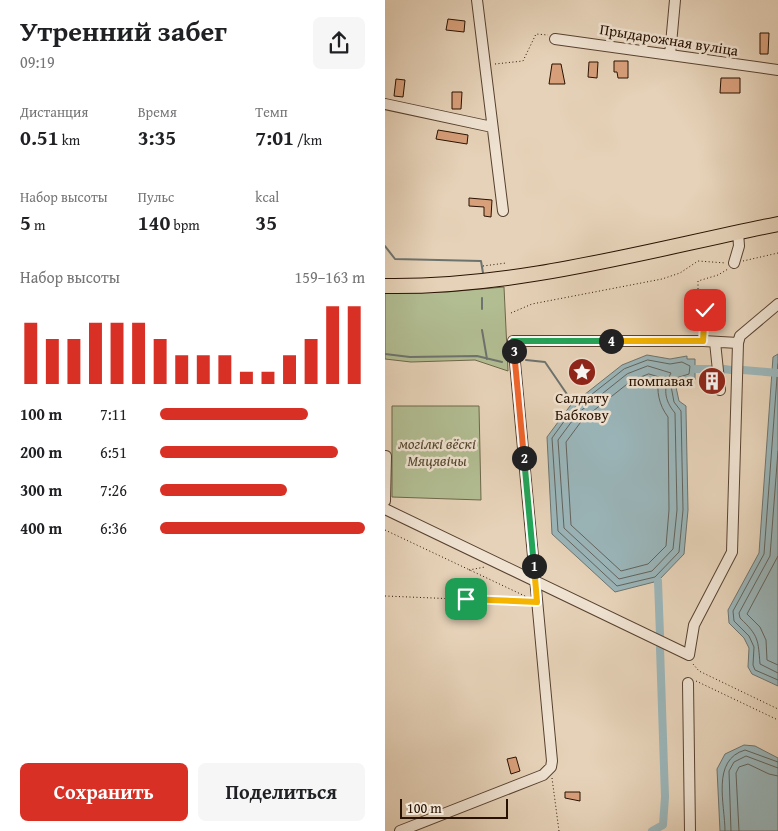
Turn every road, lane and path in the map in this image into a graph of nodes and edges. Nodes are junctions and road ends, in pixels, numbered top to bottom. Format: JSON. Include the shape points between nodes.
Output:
{"nodes":[{"id":1,"x":477,"y":0,"type":"edge"},
{"id":2,"x":675,"y":0,"type":"edge"},
{"id":3,"x":555,"y":39,"type":"joint"},
{"id":4,"x":670,"y":55,"type":"junction"},
{"id":5,"x":484,"y":65,"type":"junction"},
{"id":6,"x":778,"y":70,"type":"edge"},
{"id":7,"x":385,"y":104,"type":"edge"},
{"id":8,"x":492,"y":127,"type":"junction"},
{"id":9,"x":503,"y":211,"type":"dead end"},
{"id":10,"x":778,"y":224,"type":"edge"},
{"id":11,"x":738,"y":232,"type":"junction"},
{"id":12,"x":778,"y":252,"type":"edge"},
{"id":13,"x":734,"y":262,"type":"junction"},
{"id":14,"x":506,"y":263,"type":"dead end"},
{"id":15,"x":486,"y":264,"type":"junction"},
{"id":16,"x":483,"y":266,"type":"dead end"},
{"id":17,"x":487,"y":271,"type":"dead end"},
{"id":18,"x":385,"y":286,"type":"edge"},
{"id":19,"x":778,"y":304,"type":"edge"},
{"id":20,"x":511,"y":312,"type":"dead end"},
{"id":21,"x":703,"y":341,"type":"junction"},
{"id":22,"x":715,"y":342,"type":"junction"},
{"id":23,"x":738,"y":343,"type":"junction"},
{"id":24,"x":720,"y":390,"type":"dead end"},
{"id":25,"x":386,"y":456,"type":"edge"},
{"id":26,"x":385,"y":501,"type":"edge"},
{"id":27,"x":385,"y":509,"type":"edge"},
{"id":28,"x":385,"y":530,"type":"edge"},
{"id":29,"x":500,"y":564,"type":"junction"},
{"id":30,"x":469,"y":570,"type":"junction"},
{"id":31,"x":535,"y":580,"type":"junction"},
{"id":32,"x":385,"y":596,"type":"edge"},
{"id":33,"x":537,"y":602,"type":"junction"},
{"id":34,"x":689,"y":655,"type":"junction"},
{"id":35,"x":688,"y":682,"type":"joint"},
{"id":36,"x":778,"y":709,"type":"edge"},
{"id":37,"x":778,"y":720,"type":"edge"},
{"id":38,"x":551,"y":767,"type":"junction"},
{"id":39,"x":400,"y":831,"type":"edge"},
{"id":40,"x":559,"y":831,"type":"edge"},
{"id":41,"x":690,"y":831,"type":"edge"}],
"edges":[{"from":1,"to":5,"type":"street"},
{"from":2,"to":4,"type":"street"},
{"from":3,"to":4,"type":"street","name":"Прыдарожная вуліца"},
{"from":3,"to":5,"type":"path","via":[[544,33],[536,34],[523,61]]},
{"from":4,"to":6,"type":"street","name":"Прыдарожная вуліца"},
{"from":5,"to":8,"type":"street"},
{"from":7,"to":8,"type":"street"},
{"from":8,"to":9,"type":"street"},
{"from":10,"to":11,"type":"main road"},
{"from":11,"to":13,"type":"street","via":[[739,246]]},
{"from":11,"to":18,"type":"main road","via":[[512,278],[430,286]]},
{"from":12,"to":13,"type":"path"},
{"from":13,"to":20,"type":"path","via":[[698,261],[680,273],[662,279],[532,304]]},
{"from":13,"to":21,"type":"path","via":[[718,275],[698,281],[698,294],[705,310]]},
{"from":14,"to":15,"type":"path"},
{"from":15,"to":16,"type":"path"},
{"from":15,"to":17,"type":"path"},
{"from":19,"to":23,"type":"street","via":[[740,336]]},
{"from":21,"to":22,"type":"street"},
{"from":21,"to":31,"type":"street","via":[[513,341]]},
{"from":22,"to":23,"type":"street"},
{"from":22,"to":24,"type":"street"},
{"from":23,"to":34,"type":"street","via":[[732,552],[694,625]]},
{"from":25,"to":26,"type":"street"},
{"from":27,"to":29,"type":"street"},
{"from":28,"to":30,"type":"path"},
{"from":29,"to":30,"type":"path"},
{"from":29,"to":31,"type":"street"},
{"from":30,"to":33,"type":"path"},
{"from":31,"to":33,"type":"street"},
{"from":31,"to":34,"type":"street"},
{"from":32,"to":33,"type":"path"},
{"from":33,"to":38,"type":"street"},
{"from":34,"to":36,"type":"path","via":[[699,671]]},
{"from":35,"to":37,"type":"path","via":[[698,681]]},
{"from":35,"to":41,"type":"street"},
{"from":38,"to":39,"type":"street","via":[[543,775]]},
{"from":38,"to":40,"type":"path"}]}
